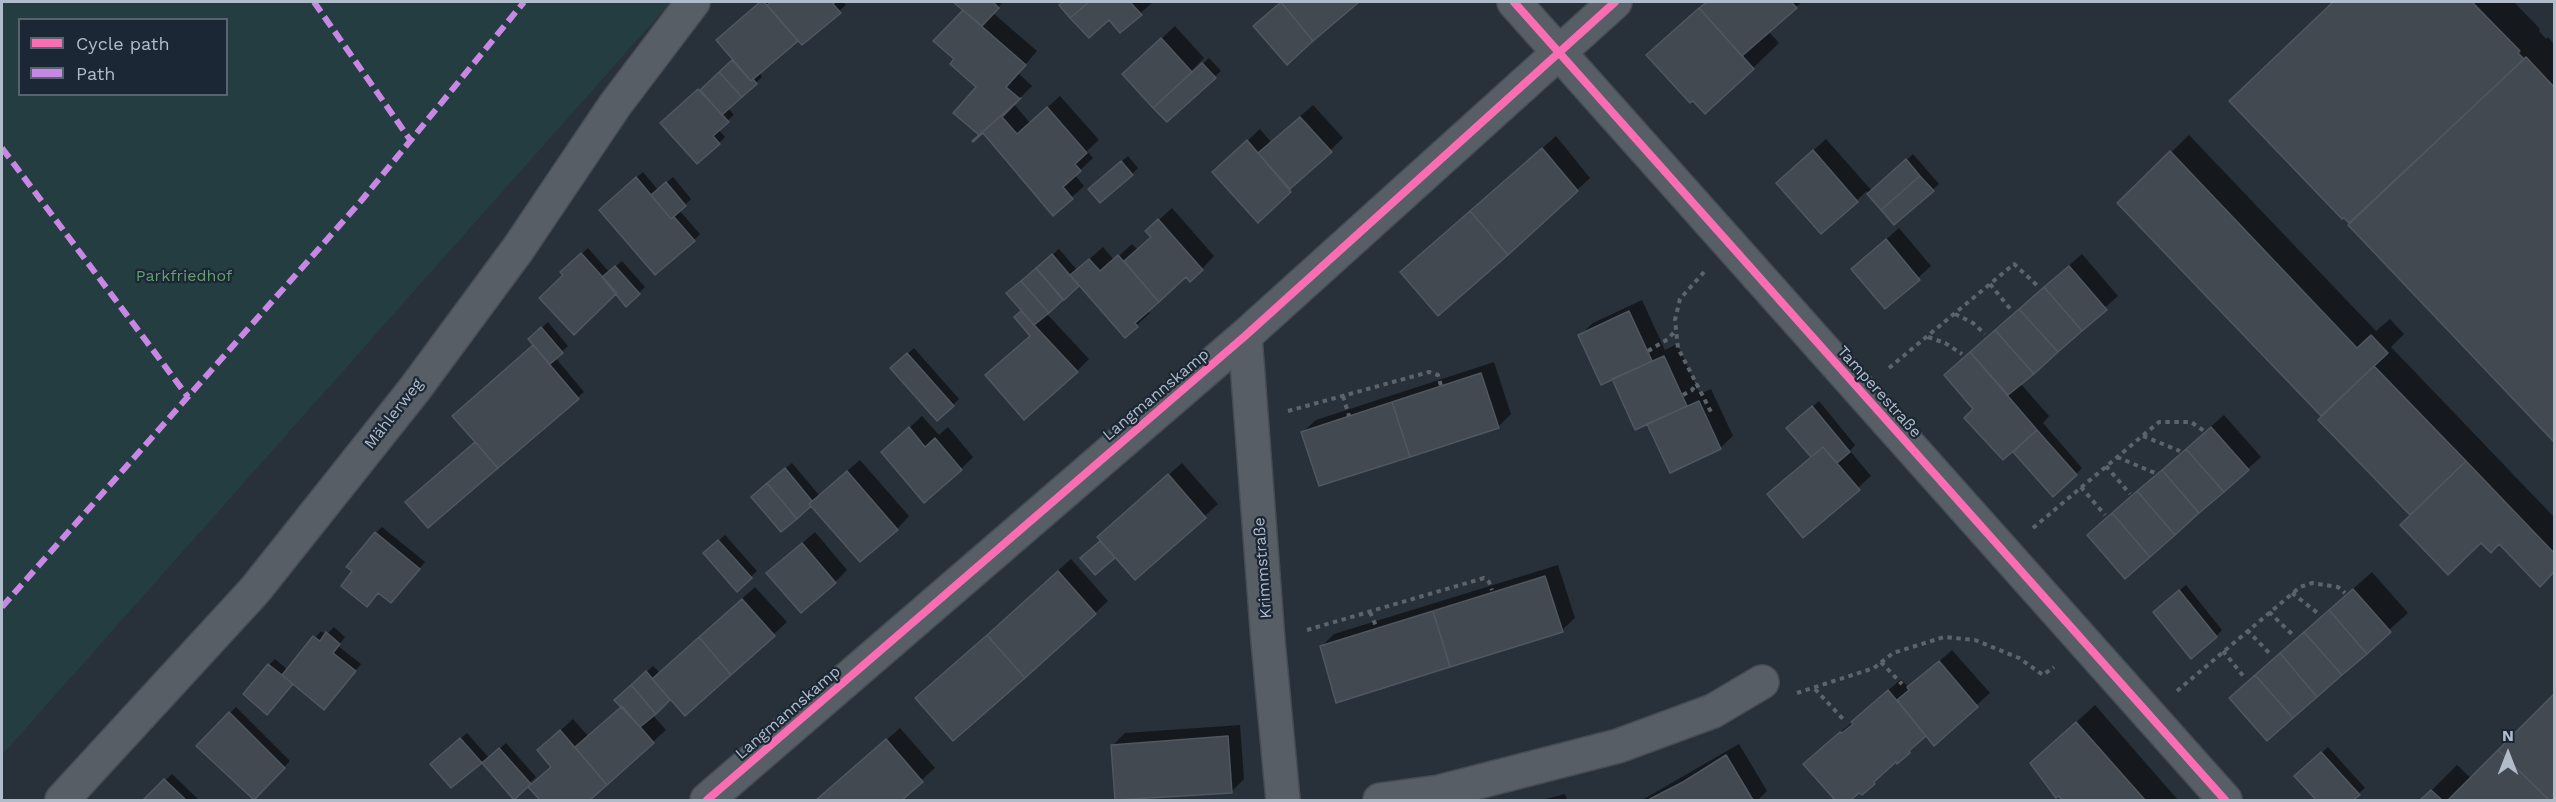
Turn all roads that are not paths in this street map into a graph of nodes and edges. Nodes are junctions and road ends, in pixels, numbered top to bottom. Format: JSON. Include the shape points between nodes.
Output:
{"nodes":[{"id":1,"x":693,"y":2,"type":"edge"},
{"id":2,"x":1514,"y":2,"type":"edge"},
{"id":3,"x":1615,"y":2,"type":"edge"},
{"id":4,"x":1559,"y":53,"type":"junction"},
{"id":5,"x":1245,"y":336,"type":"junction"},
{"id":6,"x":1762,"y":682,"type":"road end"},
{"id":7,"x":62,"y":801,"type":"edge"},
{"id":8,"x":707,"y":801,"type":"edge"},
{"id":9,"x":1283,"y":801,"type":"edge"},
{"id":10,"x":1380,"y":801,"type":"edge"},
{"id":11,"x":2225,"y":801,"type":"edge"}],
"edges":[{"from":1,"to":7,"type":"street","name":"Mählerweg","via":[[615,105],[512,258],[414,390],[255,590]]},
{"from":2,"to":4,"type":"street","name":"Tamperestraße"},
{"from":3,"to":4,"type":"street","name":"Langmannskamp"},
{"from":4,"to":5,"type":"street","name":"Langmannskamp"},
{"from":4,"to":11,"type":"street","name":"Tamperestraße"},
{"from":5,"to":8,"type":"street","name":"Langmannskamp"},
{"from":5,"to":9,"type":"street","name":"Krimmstraße"},
{"from":6,"to":10,"type":"street","via":[[1713,711],[1618,746],[1439,792]]}]}
